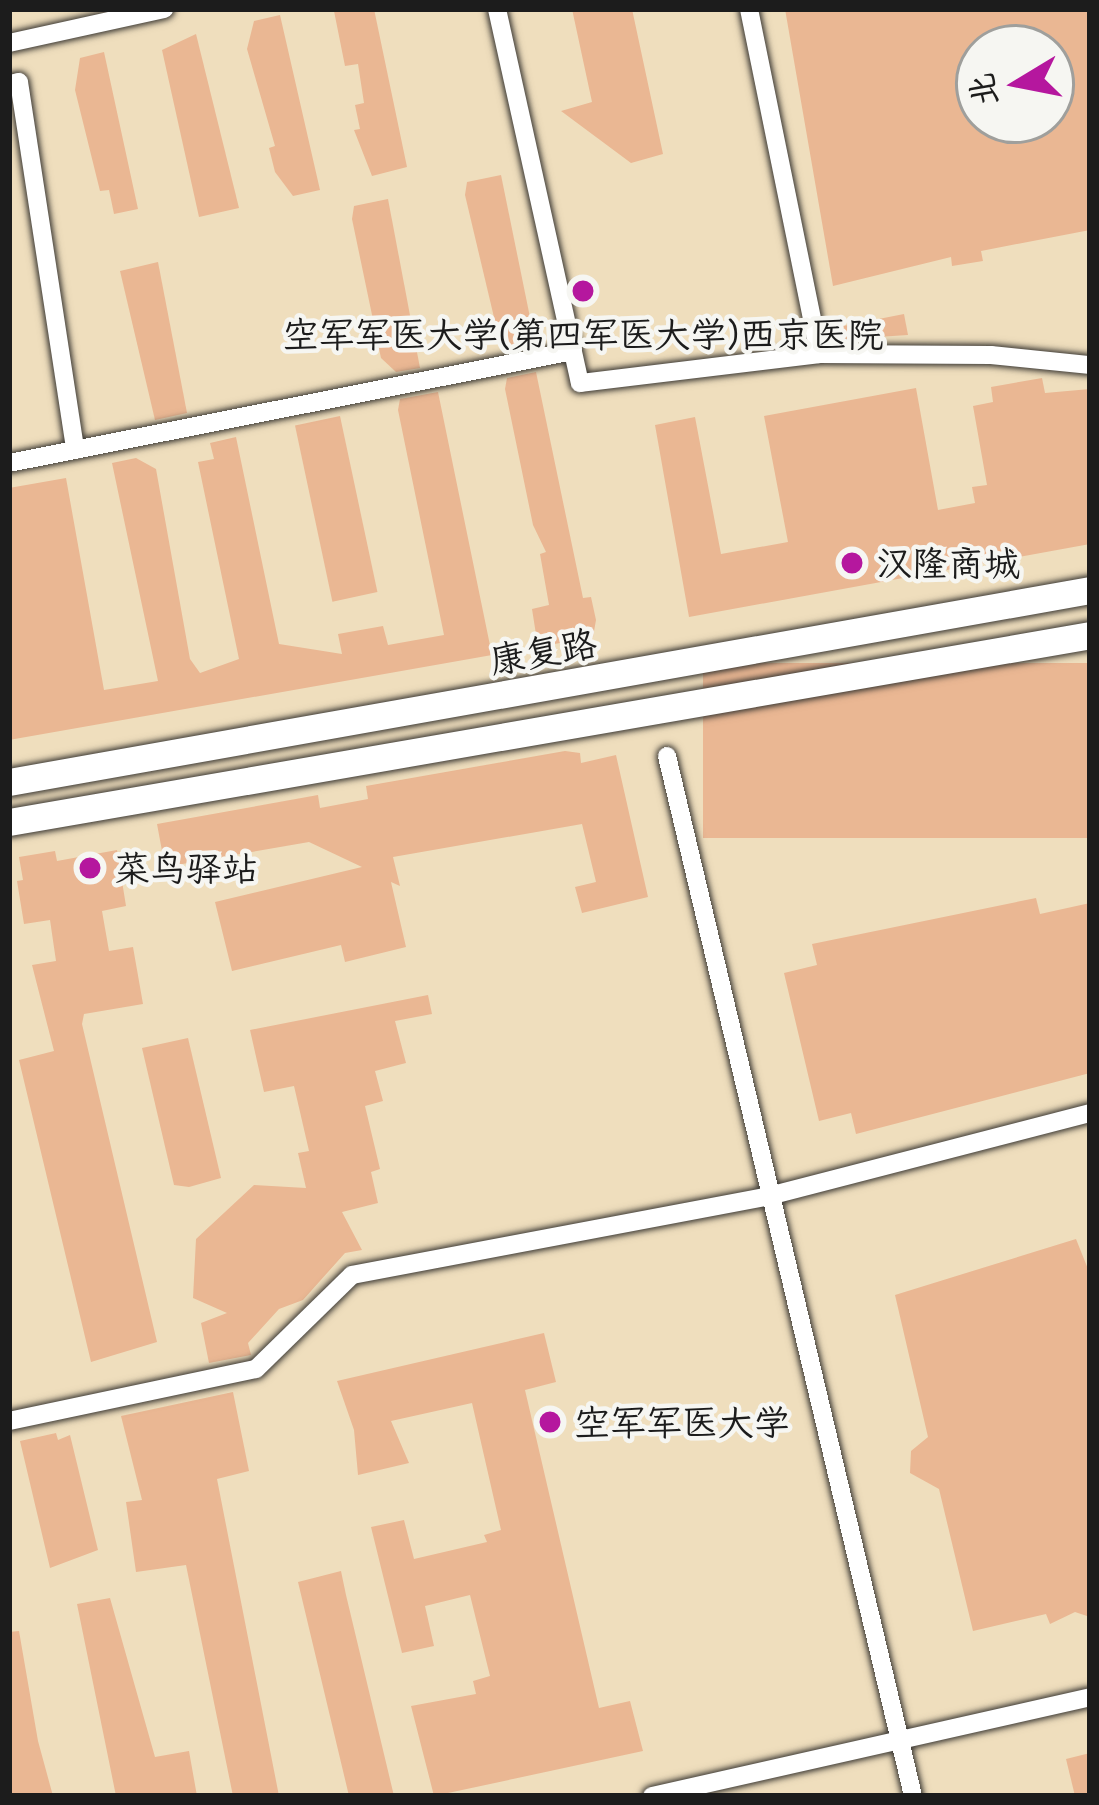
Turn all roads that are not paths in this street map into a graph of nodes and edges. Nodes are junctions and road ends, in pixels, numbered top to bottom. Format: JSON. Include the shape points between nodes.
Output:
{"nodes":[{"id":1,"x":164,"y":9,"type":"edge"},
{"id":2,"x":496,"y":9,"type":"edge"},
{"id":3,"x":749,"y":9,"type":"edge"},
{"id":4,"x":9,"y":43,"type":"edge"},
{"id":5,"x":9,"y":84,"type":"edge"},
{"id":6,"x":573,"y":351,"type":"junction"},
{"id":7,"x":819,"y":354,"type":"junction"},
{"id":8,"x":1090,"y":365,"type":"edge"},
{"id":9,"x":75,"y":450,"type":"junction"},
{"id":10,"x":9,"y":463,"type":"edge"},
{"id":11,"x":1090,"y":590,"type":"edge"},
{"id":12,"x":1090,"y":635,"type":"edge"},
{"id":13,"x":667,"y":756,"type":"dead end"},
{"id":14,"x":9,"y":782,"type":"edge"},
{"id":15,"x":9,"y":822,"type":"edge"},
{"id":16,"x":1090,"y":1113,"type":"edge"},
{"id":17,"x":769,"y":1196,"type":"junction"},
{"id":18,"x":9,"y":1421,"type":"edge"},
{"id":19,"x":1090,"y":1696,"type":"edge"},
{"id":20,"x":900,"y":1738,"type":"junction"},
{"id":21,"x":652,"y":1796,"type":"edge"},
{"id":22,"x":913,"y":1796,"type":"edge"}],
"edges":[{"from":1,"to":4,"type":"street"},
{"from":2,"to":6,"type":"street"},
{"from":3,"to":7,"type":"street"},
{"from":5,"to":9,"type":"street","via":[[20,82]]},
{"from":6,"to":7,"type":"street","via":[[580,383]]},
{"from":6,"to":9,"type":"street"},
{"from":7,"to":8,"type":"street"},
{"from":9,"to":10,"type":"street"},
{"from":11,"to":14,"type":"main road","name":"康复路"},
{"from":12,"to":15,"type":"main road"},
{"from":13,"to":17,"type":"street"},
{"from":16,"to":17,"type":"street"},
{"from":17,"to":18,"type":"street","via":[[352,1275],[256,1370]]},
{"from":17,"to":20,"type":"street"},
{"from":19,"to":20,"type":"street"},
{"from":20,"to":21,"type":"street"},
{"from":20,"to":22,"type":"street"}]}
